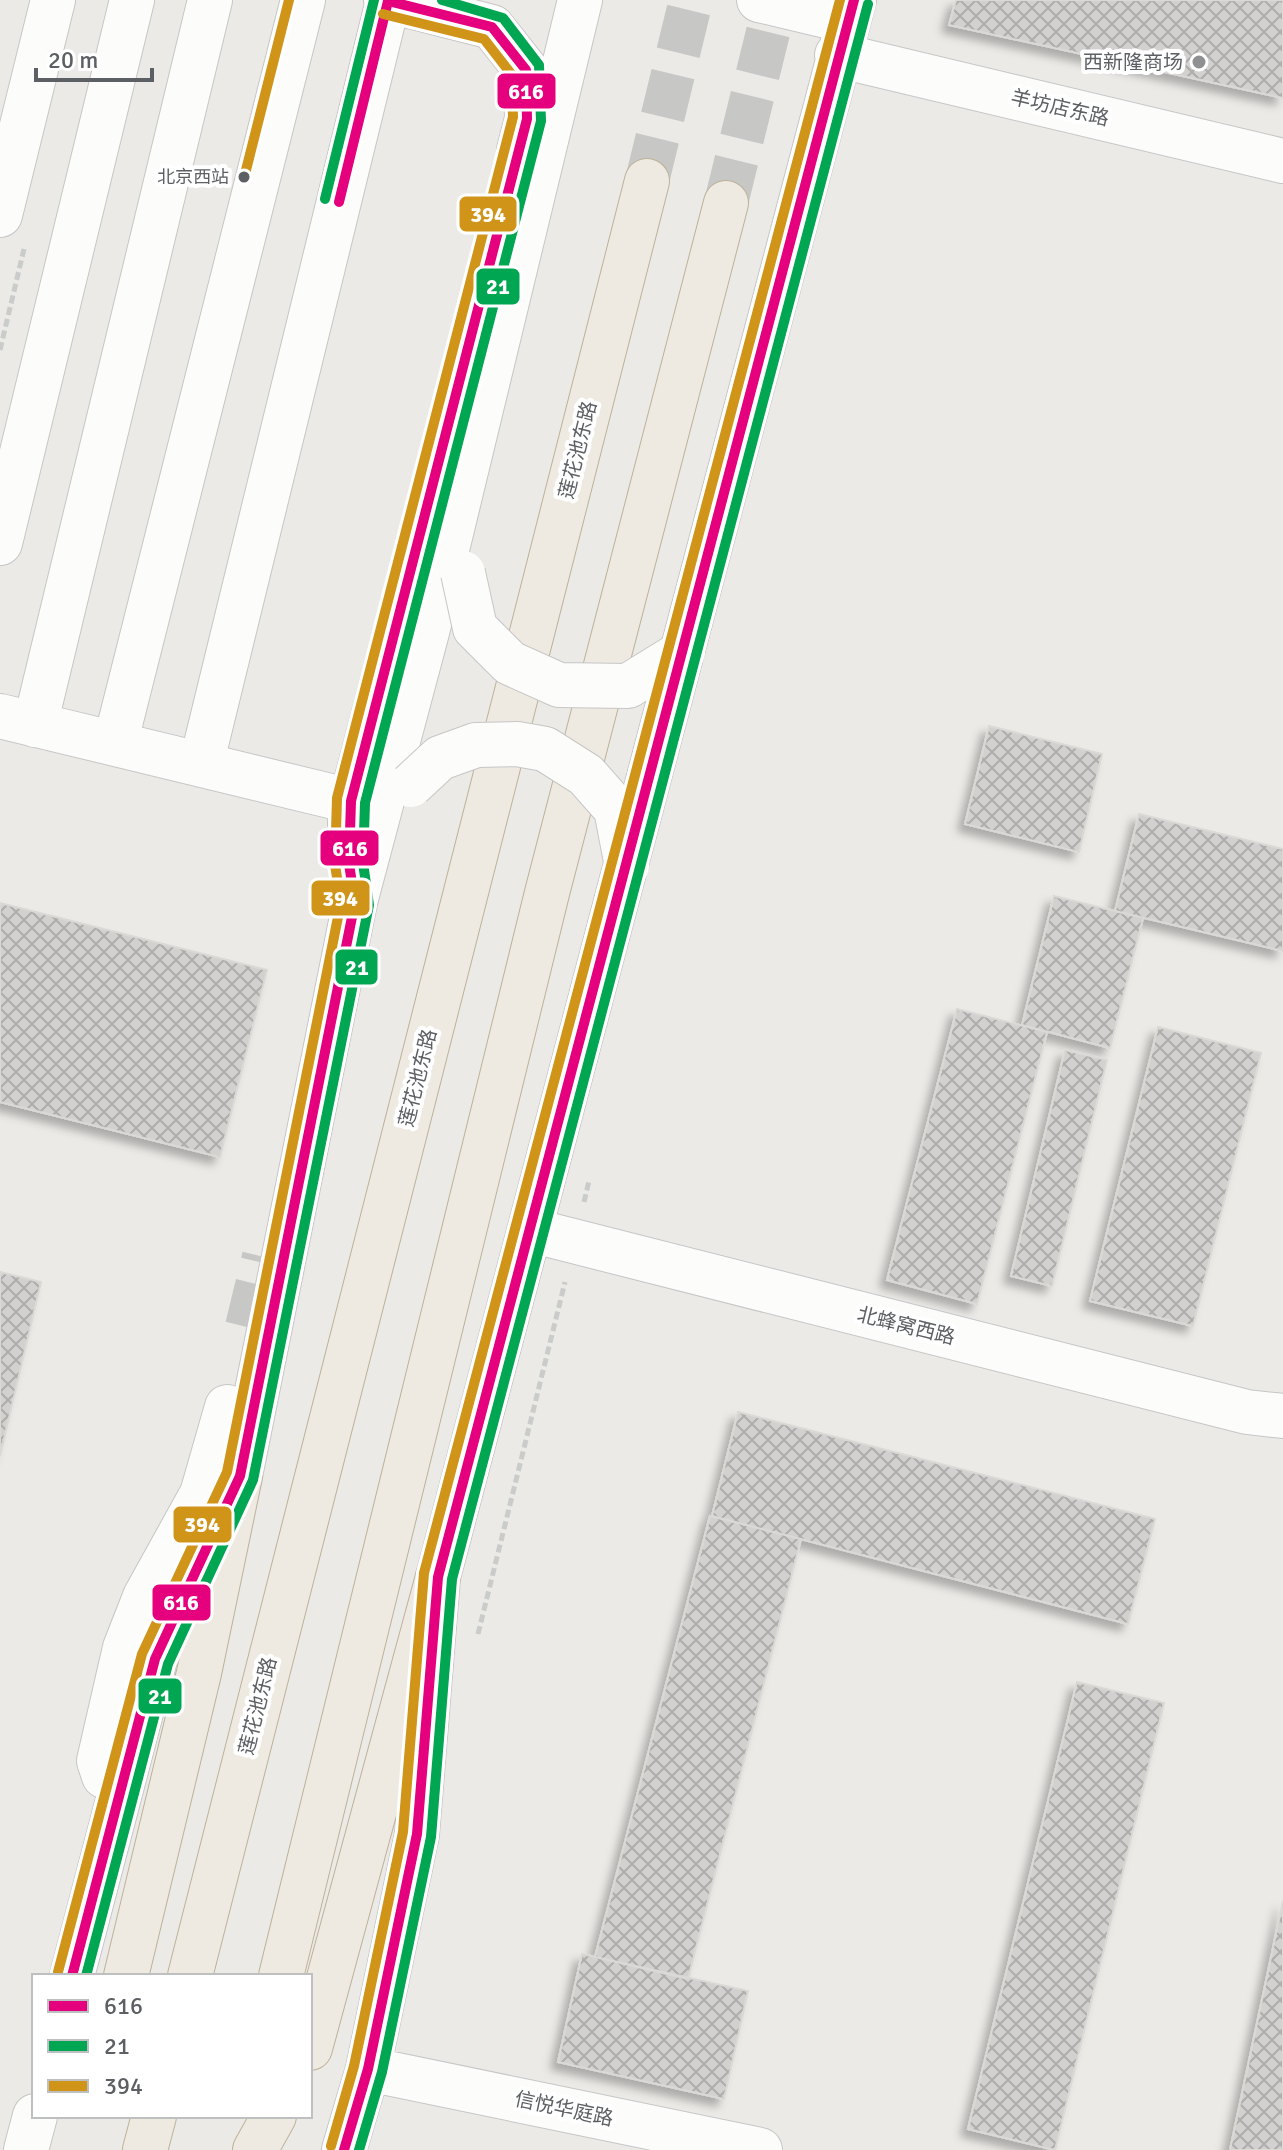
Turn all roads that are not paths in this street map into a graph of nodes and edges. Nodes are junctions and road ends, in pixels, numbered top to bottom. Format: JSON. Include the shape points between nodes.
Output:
{"nodes":[{"id":1,"x":53,"y":0,"type":"edge"},
{"id":2,"x":132,"y":0,"type":"edge"},
{"id":3,"x":210,"y":0,"type":"edge"},
{"id":4,"x":303,"y":0,"type":"edge"},
{"id":5,"x":387,"y":0,"type":"edge"},
{"id":6,"x":580,"y":0,"type":"edge"},
{"id":7,"x":602,"y":0,"type":"edge"},
{"id":8,"x":759,"y":0,"type":"edge"},
{"id":9,"x":846,"y":25,"type":"edge"},
{"id":10,"x":1283,"y":161,"type":"edge"},
{"id":11,"x":647,"y":181,"type":"tunnel mouth"},
{"id":12,"x":726,"y":203,"type":"tunnel mouth"},
{"id":13,"x":0,"y":215,"type":"edge"},
{"id":14,"x":0,"y":543,"type":"edge"},
{"id":15,"x":463,"y":573,"type":"junction"},
{"id":16,"x":683,"y":652,"type":"junction"},
{"id":17,"x":17,"y":720,"type":"edge"},
{"id":18,"x":115,"y":744,"type":"junction"},
{"id":19,"x":201,"y":765,"type":"junction"},
{"id":20,"x":403,"y":773,"type":"junction"},
{"id":21,"x":351,"y":801,"type":"junction"},
{"id":22,"x":627,"y":866,"type":"junction"},
{"id":23,"x":355,"y":902,"type":"junction"},
{"id":24,"x":530,"y":1230,"type":"junction"},
{"id":25,"x":281,"y":1273,"type":"junction"},
{"id":26,"x":247,"y":1327,"type":"tunnel mouth"},
{"id":27,"x":1283,"y":1416,"type":"edge"},
{"id":28,"x":240,"y":1476,"type":"junction"},
{"id":29,"x":438,"y":1577,"type":"junction"},
{"id":30,"x":115,"y":1812,"type":"junction"},
{"id":31,"x":73,"y":1974,"type":"edge"},
{"id":32,"x":126,"y":1974,"type":"edge"},
{"id":33,"x":191,"y":1974,"type":"edge"},
{"id":34,"x":281,"y":1974,"type":"edge"},
{"id":35,"x":312,"y":2041,"type":"edge"},
{"id":36,"x":368,"y":2069,"type":"junction"},
{"id":37,"x":34,"y":2118,"type":"edge"},
{"id":38,"x":131,"y":2118,"type":"edge"},
{"id":39,"x":153,"y":2118,"type":"edge"},
{"id":40,"x":246,"y":2118,"type":"edge"},
{"id":41,"x":273,"y":2118,"type":"edge"},
{"id":42,"x":26,"y":2150,"type":"edge"},
{"id":43,"x":133,"y":2150,"type":"edge"},
{"id":44,"x":145,"y":2150,"type":"edge"},
{"id":45,"x":238,"y":2150,"type":"edge"},
{"id":46,"x":255,"y":2150,"type":"edge"},
{"id":47,"x":344,"y":2150,"type":"edge"},
{"id":48,"x":760,"y":2150,"type":"edge"}],
"edges":[{"from":1,"to":13,"type":"street"},
{"from":2,"to":14,"type":"street"},
{"from":3,"to":17,"type":"street"},
{"from":4,"to":18,"type":"street"},
{"from":5,"to":19,"type":"street"},
{"from":5,"to":21,"type":"street","via":[[492,27],[526,70],[527,119]]},
{"from":6,"to":20,"type":"street"},
{"from":7,"to":15,"type":"street"},
{"from":8,"to":9,"type":"street","name":"羊坊店东路"},
{"from":9,"to":10,"type":"street","name":"羊坊店东路"},
{"from":9,"to":16,"type":"street"},
{"from":11,"to":33,"type":"highway","name":"莲花池东路"},
{"from":12,"to":34,"type":"highway","via":[[547,893]]},
{"from":15,"to":16,"type":"street","bridge":true,"via":[[475,628],[510,663],[559,685],[628,686]]},
{"from":15,"to":20,"type":"street"},
{"from":16,"to":22,"type":"street"},
{"from":17,"to":18,"type":"street"},
{"from":18,"to":19,"type":"street"},
{"from":19,"to":21,"type":"street"},
{"from":20,"to":21,"type":"street"},
{"from":20,"to":22,"type":"street","bridge":true,"via":[[476,745],[545,749],[586,775],[616,809]]},
{"from":20,"to":23,"type":"street"},
{"from":20,"to":25,"type":"street","via":[[307,1240]]},
{"from":21,"to":23,"type":"street","via":[[349,864]]},
{"from":22,"to":24,"type":"street"},
{"from":23,"to":25,"type":"street"},
{"from":24,"to":27,"type":"street","name":"北蜂窝西路","via":[[1247,1412]]},
{"from":24,"to":29,"type":"street"},
{"from":25,"to":28,"type":"street"},
{"from":26,"to":30,"type":"street","via":[[202,1494],[145,1597],[125,1648],[99,1761]]},
{"from":28,"to":30,"type":"street","via":[[155,1659]]},
{"from":28,"to":32,"type":"highway"},
{"from":29,"to":35,"type":"highway"},
{"from":29,"to":36,"type":"street","via":[[417,1834]]},
{"from":30,"to":31,"type":"street"},
{"from":36,"to":47,"type":"street"},
{"from":36,"to":48,"type":"street","name":"信悦华庭路"},
{"from":37,"to":42,"type":"street"},
{"from":38,"to":43,"type":"highway"},
{"from":39,"to":44,"type":"highway"},
{"from":40,"to":45,"type":"highway"},
{"from":41,"to":46,"type":"highway"}]}
